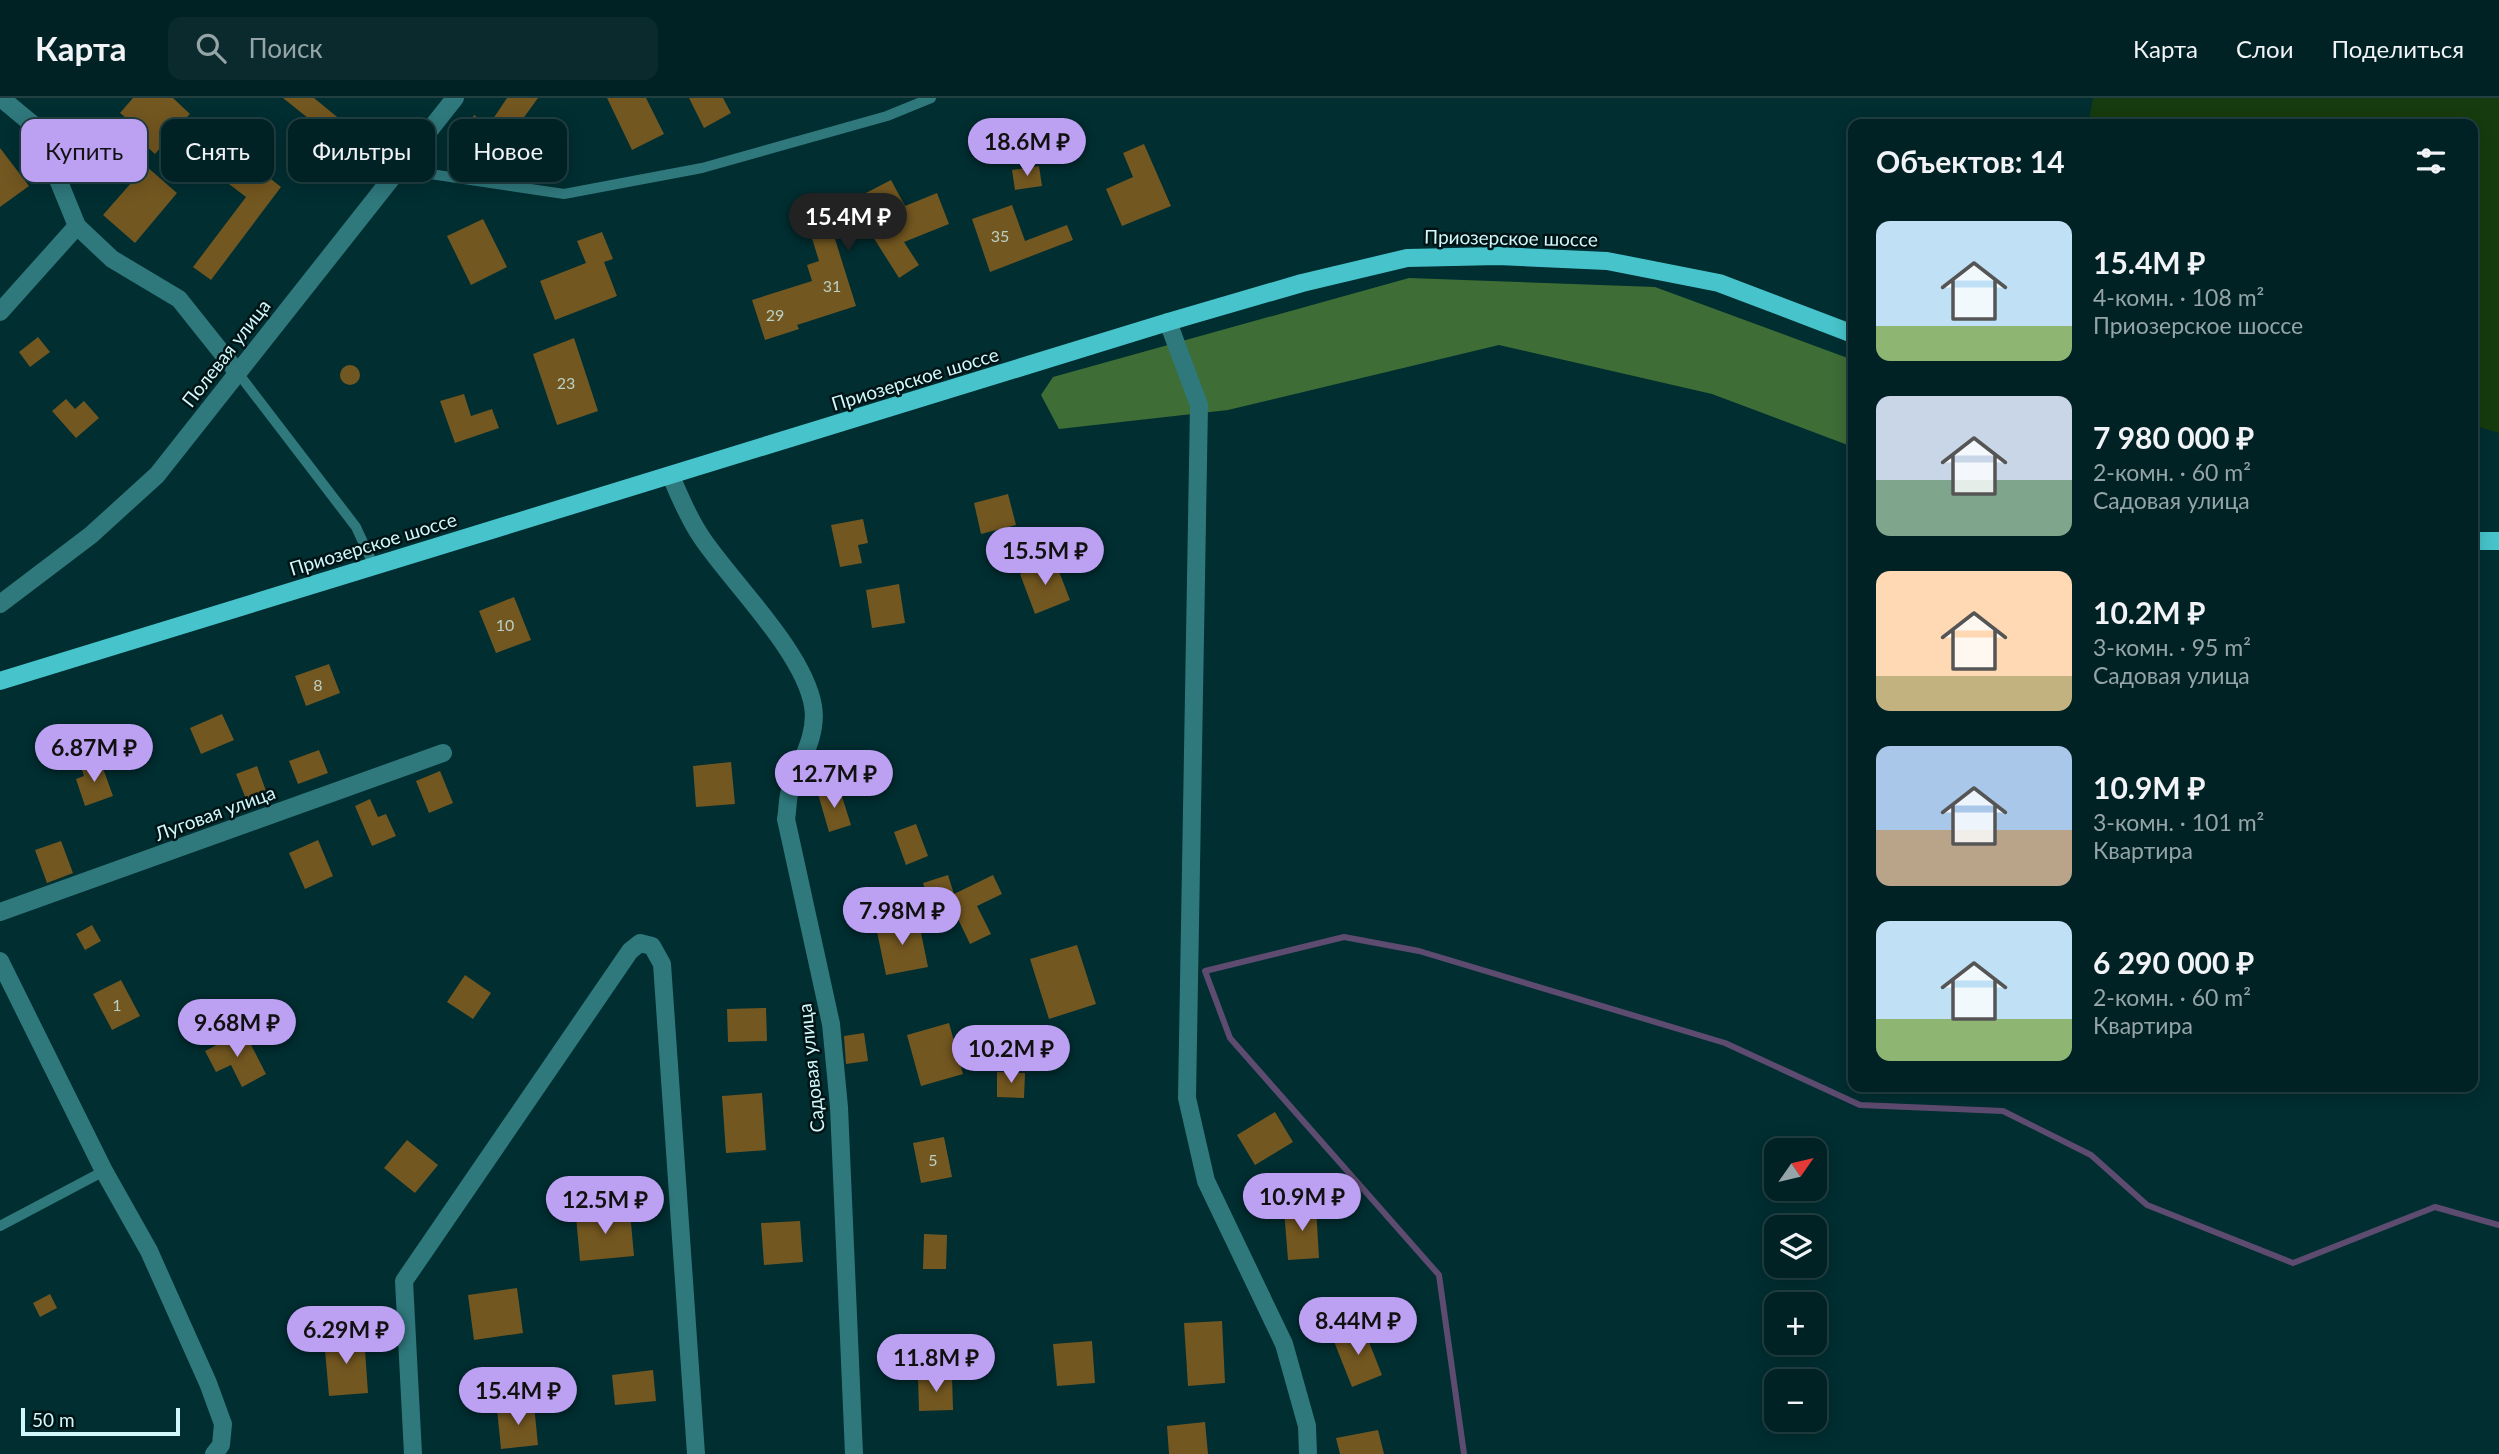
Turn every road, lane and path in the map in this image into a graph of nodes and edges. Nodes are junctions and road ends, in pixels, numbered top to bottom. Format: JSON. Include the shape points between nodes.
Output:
{"nodes":[{"id":1,"x":1,"y":98,"type":"edge"},
{"id":2,"x":455,"y":98,"type":"edge"},
{"id":3,"x":931,"y":98,"type":"edge"},
{"id":4,"x":435,"y":122,"type":"edge"},
{"id":5,"x":435,"y":175,"type":"edge"},
{"id":6,"x":387,"y":182,"type":"edge"},
{"id":7,"x":77,"y":226,"type":"junction"},
{"id":8,"x":0,"y":312,"type":"edge"},
{"id":9,"x":1168,"y":322,"type":"junction"},
{"id":10,"x":1848,"y":332,"type":"edge"},
{"id":11,"x":238,"y":373,"type":"junction"},
{"id":12,"x":671,"y":476,"type":"junction"},
{"id":13,"x":2478,"y":541,"type":"edge"},
{"id":14,"x":2499,"y":541,"type":"edge"},
{"id":15,"x":374,"y":566,"type":"junction"},
{"id":16,"x":0,"y":604,"type":"edge"},
{"id":17,"x":0,"y":681,"type":"edge"},
{"id":18,"x":443,"y":753,"type":"dead end"},
{"id":19,"x":0,"y":912,"type":"edge"},
{"id":20,"x":0,"y":961,"type":"edge"},
{"id":21,"x":104,"y":1171,"type":"junction"},
{"id":22,"x":0,"y":1226,"type":"edge"},
{"id":23,"x":214,"y":1454,"type":"edge"},
{"id":24,"x":413,"y":1454,"type":"edge"},
{"id":25,"x":696,"y":1454,"type":"edge"},
{"id":26,"x":854,"y":1454,"type":"edge"},
{"id":27,"x":1308,"y":1454,"type":"edge"}],
"edges":[{"from":1,"to":7,"type":"street","via":[[37,128]]},
{"from":2,"to":4,"type":"street","name":"Полевая улица"},
{"from":3,"to":5,"type":"lane","via":[[887,116],[702,168],[564,194]]},
{"from":6,"to":11,"type":"street","name":"Полевая улица"},
{"from":7,"to":8,"type":"street"},
{"from":7,"to":11,"type":"street","via":[[112,259],[179,299]]},
{"from":9,"to":10,"type":"main road","name":"Приозерское шоссе","via":[[1302,282],[1407,258],[1498,256],[1607,261],[1719,283]]},
{"from":9,"to":12,"type":"main road","name":"Приозерское шоссе"},
{"from":9,"to":27,"type":"street","via":[[1199,405],[1187,1098],[1206,1181],[1284,1344],[1307,1426]]},
{"from":11,"to":15,"type":"lane","via":[[356,527]]},
{"from":11,"to":16,"type":"street","name":"Полевая улица","via":[[157,475],[91,535]]},
{"from":12,"to":15,"type":"main road","name":"Приозерское шоссе"},
{"from":12,"to":26,"type":"street","name":"Садовая улица","via":[[702,538],[799,670],[813,707],[811,742],[790,790],[786,819],[831,1024],[839,1107]]},
{"from":13,"to":14,"type":"main road"},
{"from":15,"to":17,"type":"main road","name":"Приозерское шоссе"},
{"from":18,"to":19,"type":"street","name":"Луговая улица"},
{"from":20,"to":21,"type":"street"},
{"from":21,"to":22,"type":"lane"},
{"from":21,"to":23,"type":"street","via":[[149,1251],[208,1384],[223,1424],[221,1445]]},
{"from":24,"to":25,"type":"street","via":[[404,1280],[630,951],[640,943],[652,946],[662,964]]}]}
